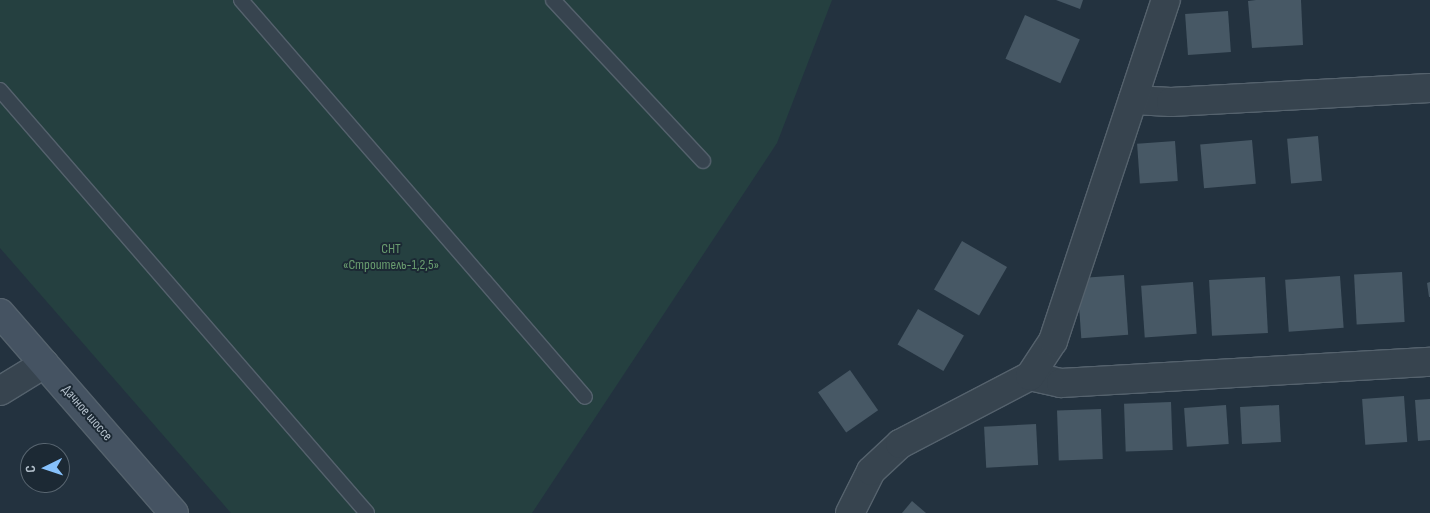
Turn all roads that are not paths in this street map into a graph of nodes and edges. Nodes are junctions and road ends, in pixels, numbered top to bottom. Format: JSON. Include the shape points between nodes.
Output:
{"nodes":[{"id":1,"x":241,"y":0,"type":"edge"},
{"id":2,"x":553,"y":0,"type":"edge"},
{"id":3,"x":1166,"y":0,"type":"edge"},
{"id":4,"x":1430,"y":88,"type":"edge"},
{"id":5,"x":0,"y":90,"type":"edge"},
{"id":6,"x":1133,"y":100,"type":"junction"},
{"id":7,"x":703,"y":161,"type":"dead end"},
{"id":8,"x":0,"y":313,"type":"edge"},
{"id":9,"x":1430,"y":362,"type":"edge"},
{"id":10,"x":44,"y":364,"type":"junction"},
{"id":11,"x":1030,"y":376,"type":"junction"},
{"id":12,"x":0,"y":391,"type":"edge"},
{"id":13,"x":585,"y":397,"type":"dead end"},
{"id":14,"x":174,"y":513,"type":"edge"},
{"id":15,"x":367,"y":513,"type":"edge"},
{"id":16,"x":850,"y":513,"type":"edge"}],
"edges":[{"from":1,"to":13,"type":"lane"},
{"from":2,"to":7,"type":"lane"},
{"from":3,"to":6,"type":"street"},
{"from":4,"to":6,"type":"street","via":[[1172,102]]},
{"from":5,"to":15,"type":"lane"},
{"from":6,"to":11,"type":"street","via":[[1053,341]]},
{"from":8,"to":10,"type":"main road","name":"Дачное шоссе"},
{"from":9,"to":11,"type":"street","via":[[1061,383]]},
{"from":10,"to":12,"type":"street"},
{"from":10,"to":14,"type":"main road","name":"Дачное шоссе"},
{"from":11,"to":16,"type":"street","via":[[900,444],[871,471]]}]}
